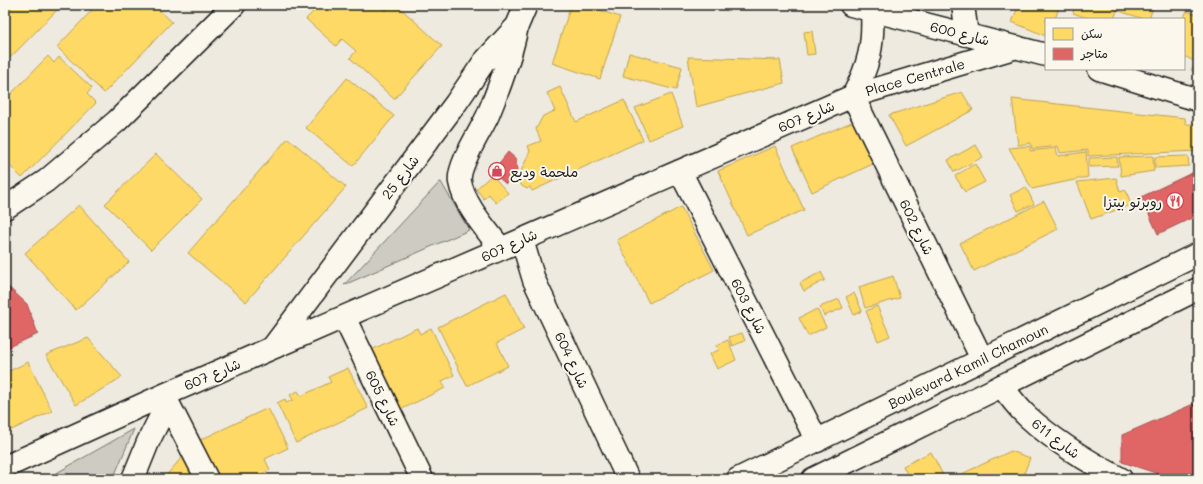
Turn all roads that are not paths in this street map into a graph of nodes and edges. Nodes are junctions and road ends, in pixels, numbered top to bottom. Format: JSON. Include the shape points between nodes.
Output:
{"nodes":[{"id":1,"x":234,"y":5,"type":"edge"},
{"id":2,"x":526,"y":5,"type":"edge"},
{"id":3,"x":851,"y":5,"type":"edge"},
{"id":4,"x":963,"y":5,"type":"edge"},
{"id":5,"x":872,"y":10,"type":"junction"},
{"id":6,"x":517,"y":26,"type":"junction"},
{"id":7,"x":967,"y":35,"type":"junction"},
{"id":8,"x":1017,"y":47,"type":"junction"},
{"id":9,"x":1045,"y":55,"type":"edge"},
{"id":10,"x":1102,"y":70,"type":"edge"},
{"id":11,"x":853,"y":96,"type":"junction"},
{"id":12,"x":1198,"y":100,"type":"edge"},
{"id":13,"x":680,"y":171,"type":"junction"},
{"id":14,"x":5,"y":208,"type":"edge"},
{"id":15,"x":522,"y":240,"type":"junction"},
{"id":16,"x":501,"y":249,"type":"junction"},
{"id":17,"x":1198,"y":254,"type":"edge"},
{"id":18,"x":1198,"y":289,"type":"edge"},
{"id":19,"x":344,"y":317,"type":"junction"},
{"id":20,"x":272,"y":349,"type":"junction"},
{"id":21,"x":982,"y":359,"type":"junction"},
{"id":22,"x":1001,"y":386,"type":"junction"},
{"id":23,"x":166,"y":399,"type":"junction"},
{"id":24,"x":818,"y":440,"type":"junction"},
{"id":25,"x":5,"y":467,"type":"edge"},
{"id":26,"x":834,"y":474,"type":"edge"},
{"id":27,"x":133,"y":479,"type":"edge"},
{"id":28,"x":208,"y":479,"type":"edge"},
{"id":29,"x":422,"y":479,"type":"edge"},
{"id":30,"x":628,"y":479,"type":"edge"},
{"id":31,"x":738,"y":479,"type":"edge"},
{"id":32,"x":813,"y":479,"type":"edge"},
{"id":33,"x":1121,"y":479,"type":"edge"}],
"edges":[{"from":1,"to":14,"type":"street","via":[[117,121],[46,180]]},
{"from":2,"to":6,"type":"street","name":"شارع 25"},
{"from":3,"to":5,"type":"street","name":"شارع 600"},
{"from":4,"to":7,"type":"street"},
{"from":5,"to":7,"type":"street","name":"شارع 600"},
{"from":5,"to":11,"type":"street","name":"Place Centrale","via":[[872,45],[862,78]]},
{"from":6,"to":16,"type":"street","via":[[506,69],[462,167],[460,180],[471,206]]},
{"from":6,"to":20,"type":"street","name":"شارع 25","via":[[484,62]]},
{"from":7,"to":8,"type":"street","name":"شارع 600"},
{"from":8,"to":9,"type":"street","name":"شارع 600"},
{"from":8,"to":11,"type":"street","name":"Place Centrale"},
{"from":10,"to":12,"type":"street"},
{"from":11,"to":13,"type":"street","name":"شارع 607"},
{"from":11,"to":21,"type":"street","name":"شارع 602"},
{"from":13,"to":15,"type":"street","name":"شارع 607"},
{"from":13,"to":24,"type":"street","name":"شارع 603"},
{"from":15,"to":16,"type":"street","name":"شارع 607"},
{"from":15,"to":30,"type":"street","name":"شارع 604","via":[[534,280]]},
{"from":16,"to":19,"type":"street","name":"شارع 607"},
{"from":17,"to":21,"type":"street","name":"Boulevard Kamil Chamoun"},
{"from":18,"to":22,"type":"street"},
{"from":19,"to":20,"type":"street","name":"شارع 607"},
{"from":19,"to":29,"type":"street","name":"شارع 605"},
{"from":20,"to":23,"type":"street","name":"شارع 607"},
{"from":21,"to":24,"type":"street","name":"Boulevard Kamil Chamoun"},
{"from":22,"to":26,"type":"street"},
{"from":22,"to":33,"type":"street","name":"شارع 611","via":[[1026,415],[1062,444]]},
{"from":23,"to":25,"type":"street","name":"شارع 607"},
{"from":23,"to":27,"type":"street"},
{"from":23,"to":28,"type":"street"},
{"from":24,"to":31,"type":"street","name":"Boulevard Kamil Chamoun"},
{"from":26,"to":32,"type":"street"}]}
